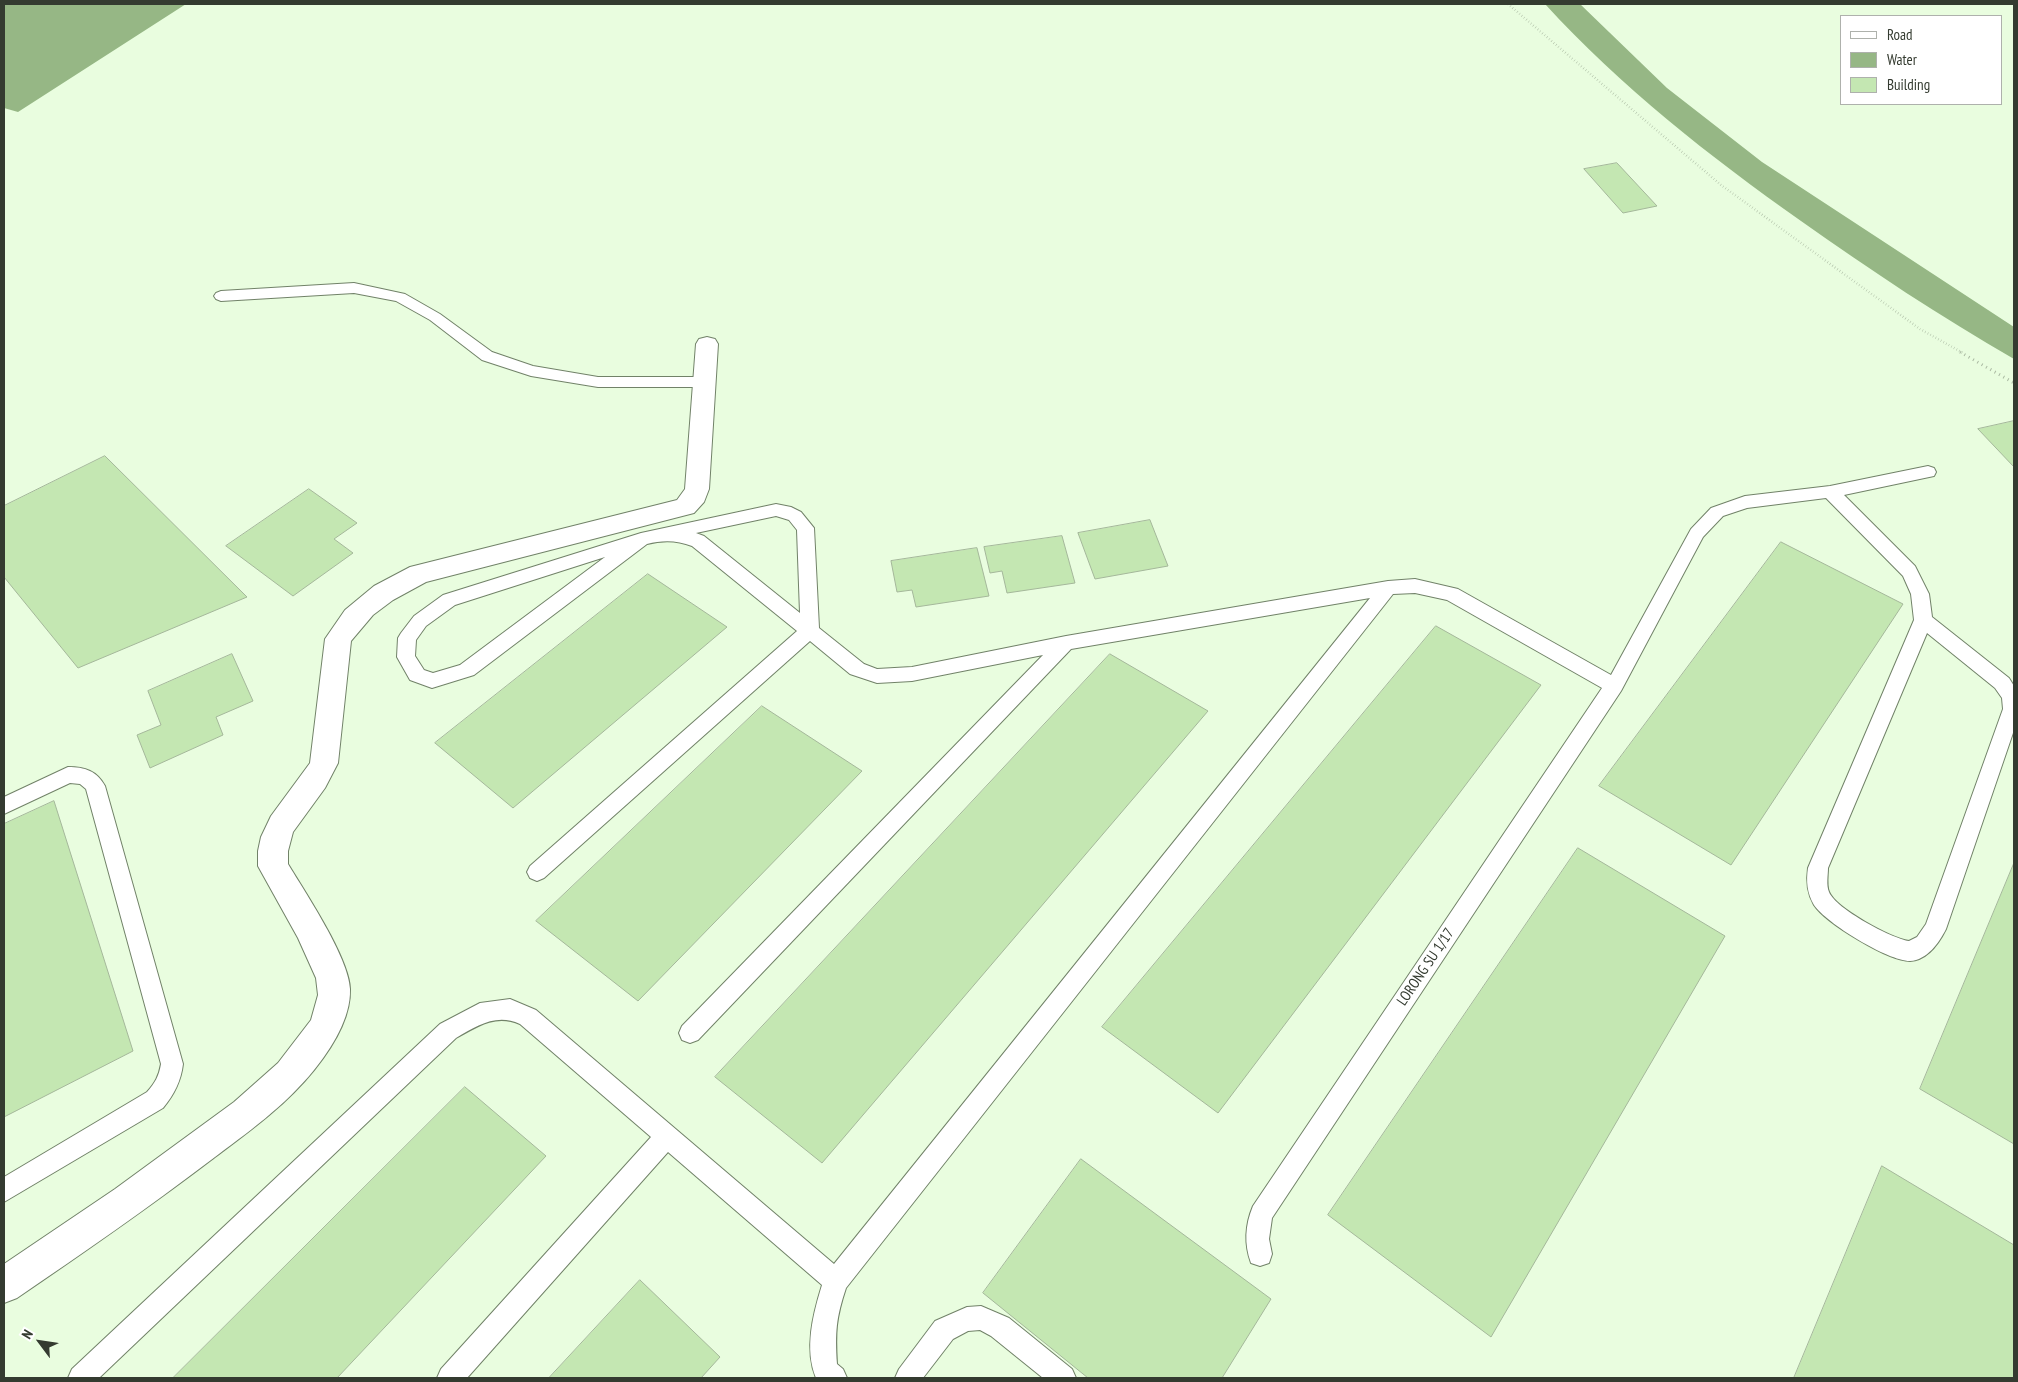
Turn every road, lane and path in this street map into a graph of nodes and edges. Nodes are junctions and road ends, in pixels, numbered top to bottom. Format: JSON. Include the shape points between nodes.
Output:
{"nodes":[{"id":1,"x":1508,"y":4,"type":"edge"},
{"id":2,"x":220,"y":296,"type":"dead end"},
{"id":3,"x":707,"y":344,"type":"dead end"},
{"id":4,"x":704,"y":382,"type":"junction"},
{"id":5,"x":2014,"y":383,"type":"edge"},
{"id":6,"x":1928,"y":472,"type":"dead end"},
{"id":7,"x":1830,"y":492,"type":"junction"},
{"id":8,"x":671,"y":533,"type":"junction"},
{"id":9,"x":641,"y":539,"type":"junction"},
{"id":10,"x":1388,"y":588,"type":"junction"},
{"id":11,"x":1923,"y":620,"type":"junction"},
{"id":12,"x":810,"y":630,"type":"junction"},
{"id":13,"x":1066,"y":643,"type":"junction"},
{"id":14,"x":1614,"y":686,"type":"junction"},
{"id":15,"x":4,"y":806,"type":"edge"},
{"id":16,"x":537,"y":872,"type":"dead end"},
{"id":17,"x":690,"y":1033,"type":"dead end"},
{"id":18,"x":667,"y":1136,"type":"junction"},
{"id":19,"x":4,"y":1190,"type":"edge"},
{"id":20,"x":1260,"y":1254,"type":"dead end"},
{"id":21,"x":836,"y":1281,"type":"junction"},
{"id":22,"x":4,"y":1285,"type":"edge"},
{"id":23,"x":826,"y":1376,"type":"edge"},
{"id":24,"x":81,"y":1378,"type":"edge"},
{"id":25,"x":450,"y":1378,"type":"edge"},
{"id":26,"x":908,"y":1378,"type":"edge"},
{"id":27,"x":1062,"y":1378,"type":"edge"}],
"edges":[{"from":1,"to":5,"type":"path","via":[[1721,185],[1920,329]]},
{"from":2,"to":4,"type":"lane","via":[[354,288],[400,297],[434,317],[487,356],[531,371],[598,382]]},
{"from":3,"to":4,"type":"street"},
{"from":4,"to":22,"type":"street","via":[[697,489],[692,502],[685,507],[419,574],[390,587],[348,622],[338,639],[324,766],[281,824],[272,853],[273,866],[324,956],[335,985],[332,1009],[315,1043],[282,1080],[235,1122],[129,1202]]},
{"from":6,"to":7,"type":"lane","name":"LORONG SU 1/17"},
{"from":7,"to":11,"type":"lane","via":[[1909,571],[1923,602]]},
{"from":7,"to":14,"type":"lane","name":"LORONG SU 1/17","via":[[1745,502],[1717,512],[1697,533]]},
{"from":8,"to":9,"type":"lane"},
{"from":8,"to":12,"type":"lane","via":[[698,541]]},
{"from":8,"to":12,"type":"lane","via":[[776,510],[795,516],[805,528]]},
{"from":9,"to":9,"type":"lane","via":[[467,670],[432,681],[417,675],[406,657],[406,638],[420,621],[449,600]]},
{"from":10,"to":13,"type":"lane"},
{"from":10,"to":14,"type":"lane","via":[[1415,586],[1452,594]]},
{"from":10,"to":21,"type":"lane"},
{"from":11,"to":11,"type":"lane","via":[[2002,684],[2011,697],[2012,709],[1935,929],[1922,946],[1909,951],[1894,948],[1838,916],[1821,900],[1817,885],[1818,868]]},
{"from":12,"to":13,"type":"lane","via":[[857,669],[877,676],[912,674]]},
{"from":12,"to":16,"type":"lane"},
{"from":13,"to":17,"type":"lane"},
{"from":14,"to":20,"type":"lane","name":"LORONG SU 1/17","via":[[1261,1214],[1257,1239]]},
{"from":15,"to":19,"type":"lane","via":[[68,775],[90,778],[95,786],[172,1064],[171,1076],[155,1100]]},
{"from":18,"to":21,"type":"lane"},
{"from":18,"to":24,"type":"lane","via":[[528,1017],[510,1009],[480,1013],[448,1031]]},
{"from":18,"to":25,"type":"lane"},
{"from":21,"to":23,"type":"lane","via":[[825,1315]]},
{"from":26,"to":27,"type":"lane","via":[[944,1330],[967,1319],[981,1318],[1000,1327]]}]}
